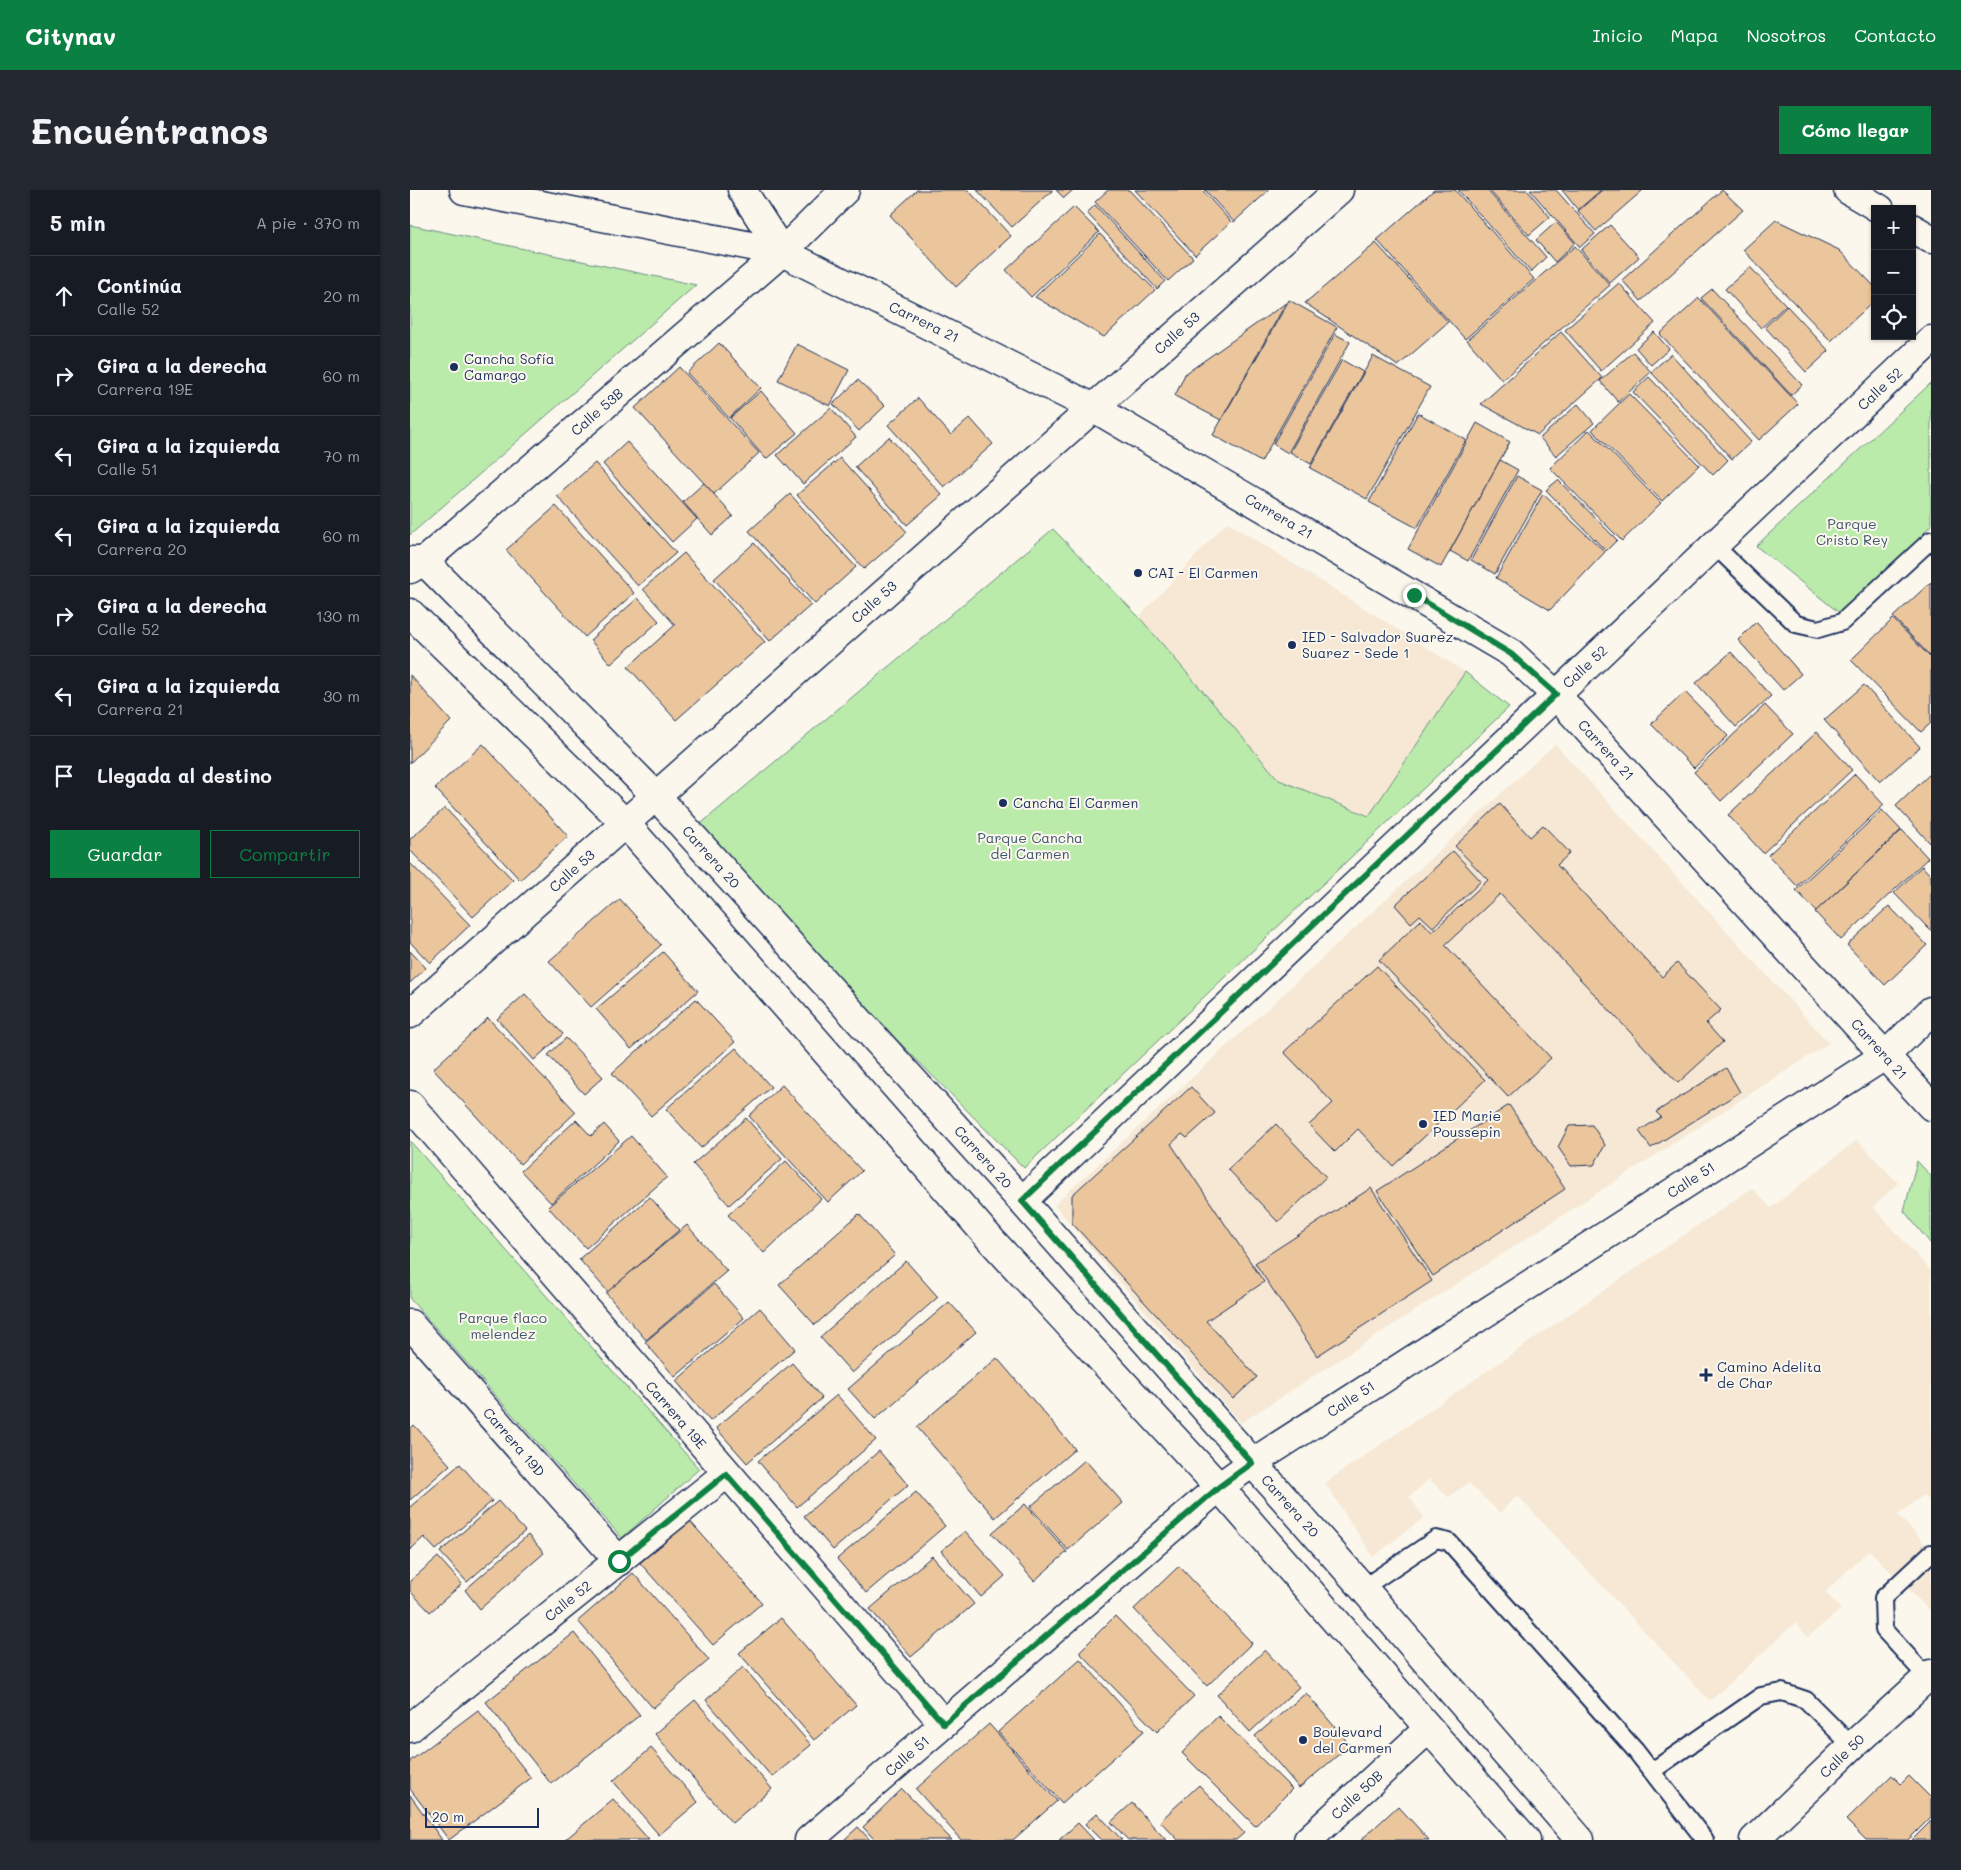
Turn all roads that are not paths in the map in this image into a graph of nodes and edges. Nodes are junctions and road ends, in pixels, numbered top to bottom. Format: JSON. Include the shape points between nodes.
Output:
{"nodes":[{"id":1,"x":464,"y":190,"type":"edge"},
{"id":2,"x":742,"y":190,"type":"edge"},
{"id":3,"x":845,"y":190,"type":"edge"},
{"id":4,"x":1339,"y":190,"type":"edge"},
{"id":5,"x":1848,"y":190,"type":"edge"},
{"id":6,"x":1873,"y":205,"type":"edge"},
{"id":7,"x":1916,"y":230,"type":"edge"},
{"id":8,"x":1931,"y":239,"type":"edge"},
{"id":9,"x":782,"y":252,"type":"junction"},
{"id":10,"x":1931,"y":340,"type":"edge"},
{"id":11,"x":1094,"y":408,"type":"junction"},
{"id":12,"x":1931,"y":540,"type":"edge"},
{"id":13,"x":1714,"y":545,"type":"junction"},
{"id":14,"x":415,"y":564,"type":"edge"},
{"id":15,"x":410,"y":613,"type":"edge"},
{"id":16,"x":1556,"y":694,"type":"junction"},
{"id":17,"x":656,"y":796,"type":"junction"},
{"id":18,"x":625,"y":824,"type":"junction"},
{"id":19,"x":1931,"y":1011,"type":"edge"},
{"id":20,"x":410,"y":1014,"type":"edge"},
{"id":21,"x":1886,"y":1056,"type":"junction"},
{"id":22,"x":410,"y":1105,"type":"edge"},
{"id":23,"x":1931,"y":1106,"type":"edge"},
{"id":24,"x":1022,"y":1201,"type":"junction"},
{"id":25,"x":410,"y":1324,"type":"edge"},
{"id":26,"x":1252,"y":1463,"type":"junction"},
{"id":27,"x":726,"y":1474,"type":"junction"},
{"id":28,"x":1219,"y":1487,"type":"junction"},
{"id":29,"x":1931,"y":1553,"type":"edge"},
{"id":30,"x":619,"y":1561,"type":"junction"},
{"id":31,"x":1363,"y":1588,"type":"junction"},
{"id":32,"x":1930,"y":1677,"type":"edge"},
{"id":33,"x":944,"y":1724,"type":"junction"},
{"id":34,"x":410,"y":1728,"type":"edge"},
{"id":35,"x":1428,"y":1729,"type":"junction"},
{"id":36,"x":1852,"y":1746,"type":"junction"},
{"id":37,"x":1652,"y":1771,"type":"junction"},
{"id":38,"x":809,"y":1840,"type":"edge"},
{"id":39,"x":1308,"y":1840,"type":"edge"},
{"id":40,"x":1526,"y":1840,"type":"edge"},
{"id":41,"x":1580,"y":1840,"type":"edge"},
{"id":42,"x":1705,"y":1840,"type":"edge"},
{"id":43,"x":1754,"y":1840,"type":"edge"}],
"edges":[{"from":1,"to":9,"type":"street","name":"Carrera 21"},
{"from":2,"to":9,"type":"street"},
{"from":3,"to":9,"type":"street","name":"Calle 53B"},
{"from":4,"to":11,"type":"street","name":"Calle 53"},
{"from":5,"to":6,"type":"street"},
{"from":7,"to":8,"type":"street"},
{"from":9,"to":11,"type":"street","name":"Carrera 21"},
{"from":9,"to":14,"type":"street","name":"Calle 53B"},
{"from":10,"to":13,"type":"street","name":"Calle 52"},
{"from":11,"to":16,"type":"street","name":"Carrera 21","via":[[1511,654]]},
{"from":11,"to":17,"type":"street","name":"Calle 53"},
{"from":12,"to":13,"type":"lane","via":[[1842,622],[1818,629],[1796,624]]},
{"from":13,"to":16,"type":"street","name":"Calle 52"},
{"from":14,"to":17,"type":"street","name":"Carrera 20"},
{"from":15,"to":18,"type":"street"},
{"from":16,"to":21,"type":"street","name":"Carrera 21"},
{"from":16,"to":24,"type":"street","name":"Calle 52"},
{"from":17,"to":18,"type":"street","name":"Calle 53"},
{"from":17,"to":24,"type":"street","name":"Carrera 20"},
{"from":18,"to":20,"type":"street","name":"Calle 53"},
{"from":18,"to":28,"type":"street","via":[[992,1241]]},
{"from":19,"to":21,"type":"street","name":"Calle 51"},
{"from":21,"to":23,"type":"street","name":"Carrera 21"},
{"from":21,"to":26,"type":"street","name":"Calle 51"},
{"from":22,"to":27,"type":"street","name":"Carrera 19E"},
{"from":24,"to":26,"type":"street","name":"Carrera 20"},
{"from":25,"to":30,"type":"street","name":"Carrera 19D"},
{"from":26,"to":28,"type":"street","name":"Calle 51"},
{"from":26,"to":31,"type":"street","name":"Carrera 20"},
{"from":27,"to":30,"type":"street","name":"Calle 52"},
{"from":27,"to":33,"type":"street","name":"Carrera 19E"},
{"from":28,"to":33,"type":"street","name":"Calle 51"},
{"from":28,"to":35,"type":"street"},
{"from":29,"to":32,"type":"lane","via":[[1883,1598],[1884,1630]]},
{"from":30,"to":34,"type":"street","name":"Calle 52"},
{"from":31,"to":37,"type":"lane","via":[[1436,1539],[1449,1542]]},
{"from":31,"to":41,"type":"street","name":"Carrera 20"},
{"from":32,"to":36,"type":"street","name":"Calle 50"},
{"from":33,"to":38,"type":"street","name":"Calle 51"},
{"from":35,"to":39,"type":"street","name":"Calle 50B"},
{"from":35,"to":40,"type":"street"},
{"from":36,"to":37,"type":"lane","via":[[1806,1700],[1782,1692],[1761,1696]]},
{"from":36,"to":43,"type":"street","name":"Calle 50"},
{"from":37,"to":42,"type":"lane"}]}
